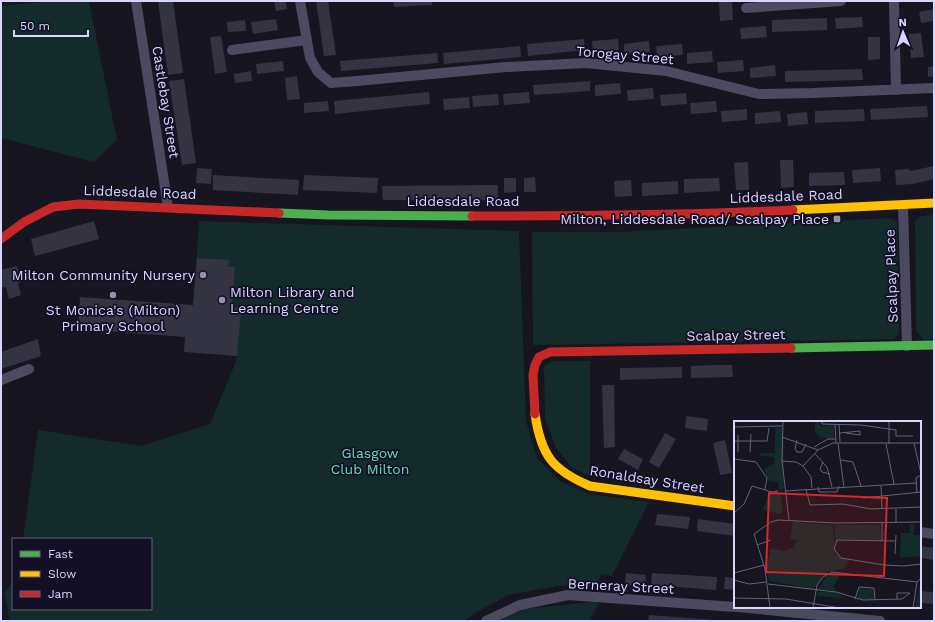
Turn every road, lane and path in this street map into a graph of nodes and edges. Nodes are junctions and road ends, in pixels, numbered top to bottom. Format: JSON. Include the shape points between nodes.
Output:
{"nodes":[{"id":1,"x":136,"y":1,"type":"edge"},
{"id":2,"x":300,"y":1,"type":"edge"},
{"id":3,"x":841,"y":1,"type":"edge"},
{"id":4,"x":894,"y":1,"type":"edge"},
{"id":5,"x":746,"y":8,"type":"dead end"},
{"id":6,"x":307,"y":40,"type":"junction"},
{"id":7,"x":232,"y":50,"type":"dead end"},
{"id":8,"x":934,"y":88,"type":"edge"},
{"id":9,"x":896,"y":90,"type":"junction"},
{"id":10,"x":934,"y":203,"type":"edge"},
{"id":11,"x":903,"y":205,"type":"junction"},
{"id":12,"x":168,"y":207,"type":"junction"},
{"id":13,"x":1,"y":239,"type":"edge"},
{"id":14,"x":934,"y":345,"type":"edge"},
{"id":15,"x":908,"y":346,"type":"junction"},
{"id":16,"x":539,"y":357,"type":"joint"},
{"id":17,"x":29,"y":369,"type":"dead end"},
{"id":18,"x":1,"y":380,"type":"edge"},
{"id":19,"x":734,"y":506,"type":"edge"},
{"id":20,"x":921,"y":532,"type":"edge"},
{"id":21,"x":934,"y":534,"type":"edge"},
{"id":22,"x":734,"y":607,"type":"edge"},
{"id":23,"x":748,"y":608,"type":"edge"},
{"id":24,"x":486,"y":621,"type":"edge"},
{"id":25,"x":880,"y":621,"type":"edge"}],
"edges":[{"from":1,"to":12,"type":"street","name":"Castlebay Street"},
{"from":2,"to":6,"type":"street","name":"Torogay Street"},
{"from":3,"to":5,"type":"street"},
{"from":4,"to":9,"type":"street"},
{"from":6,"to":7,"type":"street"},
{"from":6,"to":9,"type":"street","name":"Torogay Street","via":[[310,58],[318,72],[331,83],[506,67],[586,63],[666,71],[760,94]]},
{"from":8,"to":9,"type":"street","name":"Torogay Street"},
{"from":10,"to":11,"type":"street","name":"Liddesdale Road"},
{"from":11,"to":12,"type":"street","name":"Liddesdale Road","via":[[746,212],[528,216],[328,215]]},
{"from":11,"to":15,"type":"street","name":"Scalpay Place"},
{"from":12,"to":13,"type":"street","name":"Liddesdale Road","via":[[79,204],[53,207],[24,222]]},
{"from":14,"to":15,"type":"street","name":"Scalpay Street"},
{"from":15,"to":16,"type":"street","name":"Scalpay Street","via":[[550,352]]},
{"from":16,"to":19,"type":"street","name":"Ronaldsay Street","via":[[533,369],[534,420],[544,452],[554,465],[577,482],[590,486]]},
{"from":17,"to":18,"type":"street"},
{"from":20,"to":21,"type":"street"},
{"from":22,"to":24,"type":"street","name":"Berneray Street","via":[[568,595],[520,605]]},
{"from":23,"to":25,"type":"street"}]}
